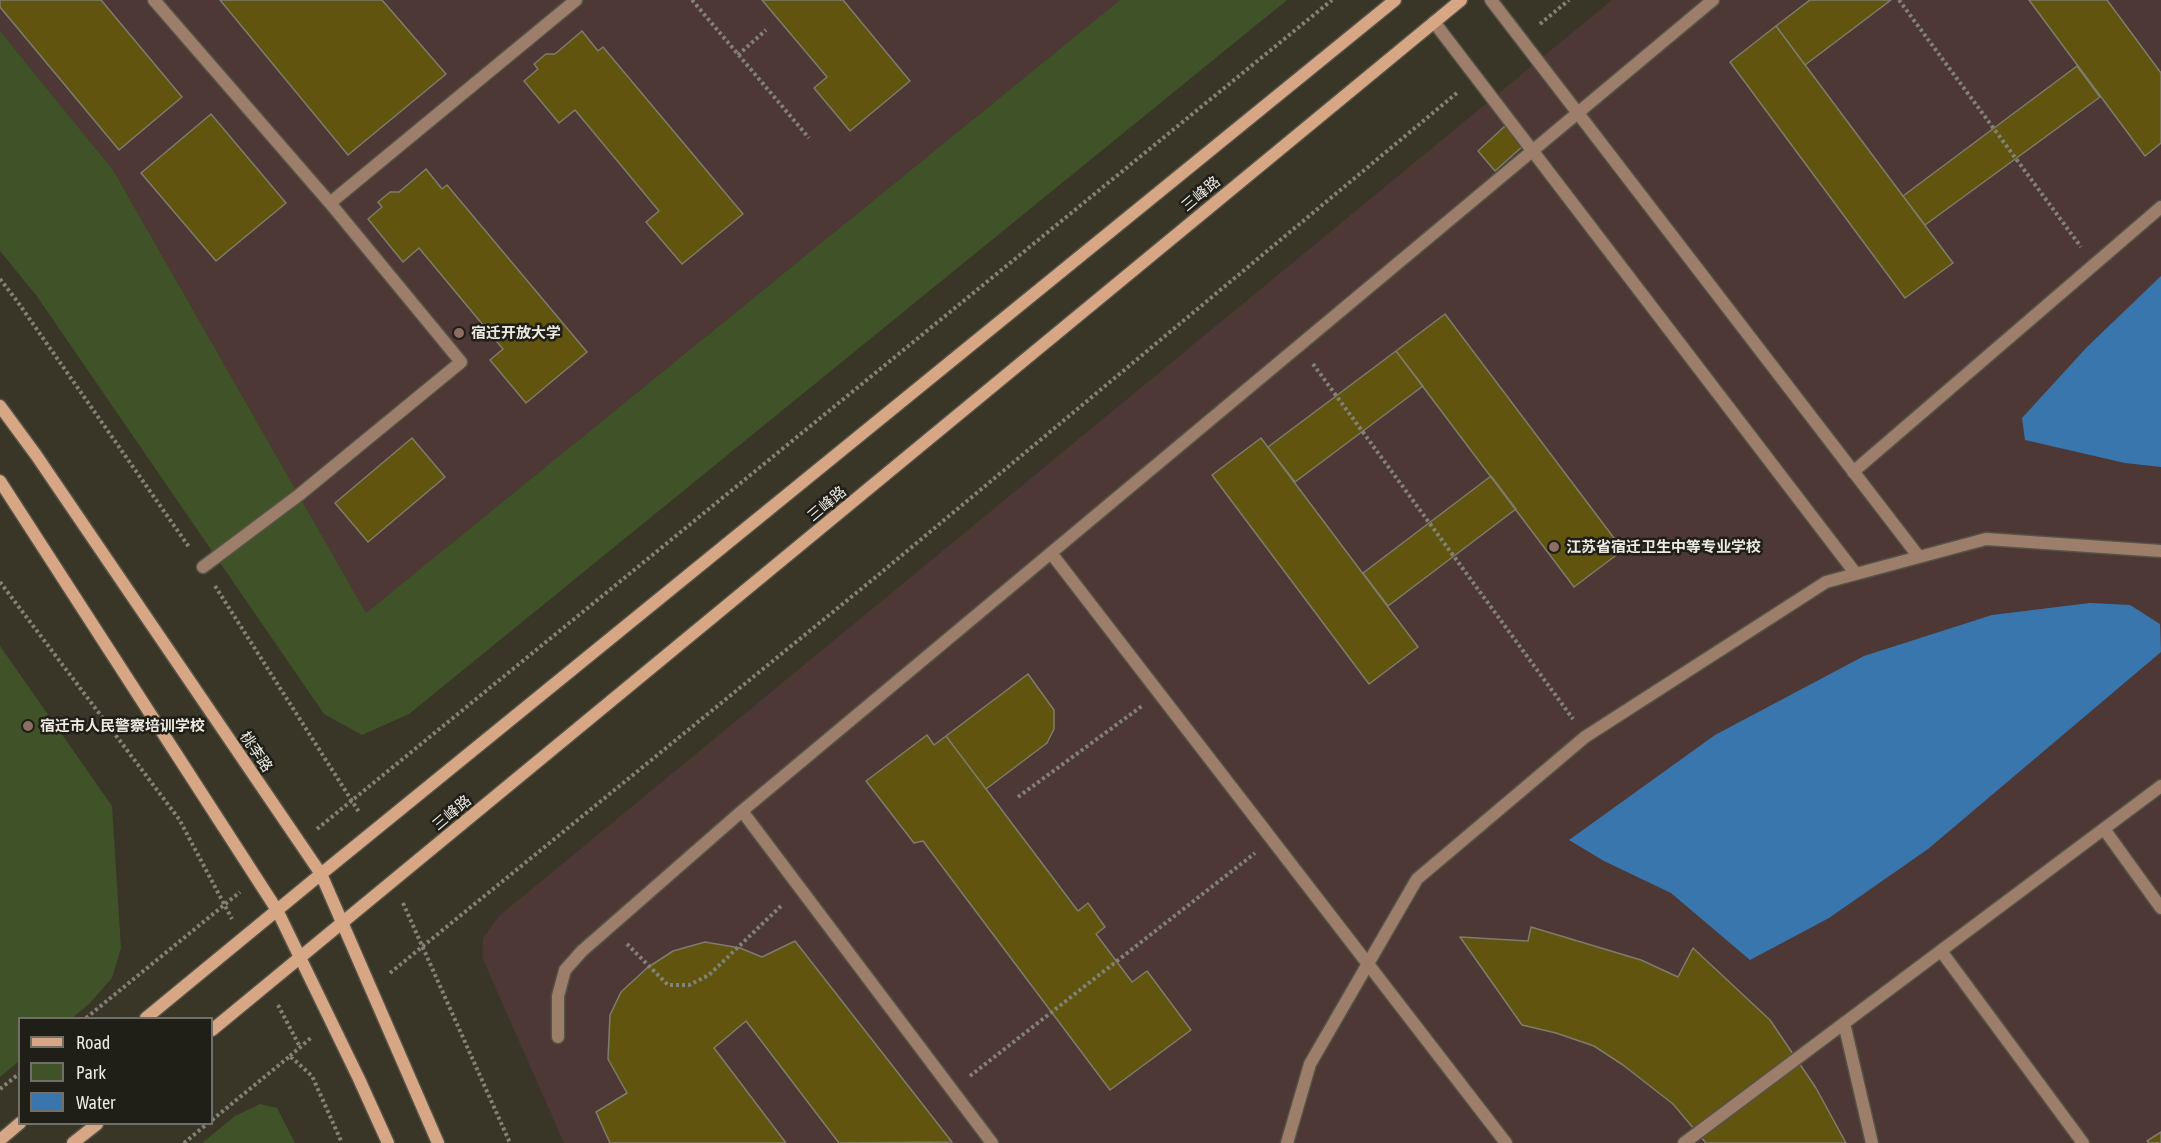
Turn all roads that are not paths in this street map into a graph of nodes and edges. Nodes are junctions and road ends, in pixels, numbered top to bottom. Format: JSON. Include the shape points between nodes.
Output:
{"nodes":[{"id":1,"x":154,"y":0,"type":"edge"},
{"id":2,"x":576,"y":0,"type":"edge"},
{"id":3,"x":1395,"y":0,"type":"edge"},
{"id":4,"x":1461,"y":0,"type":"edge"},
{"id":5,"x":1491,"y":0,"type":"edge"},
{"id":6,"x":1713,"y":0,"type":"edge"},
{"id":7,"x":1434,"y":22,"type":"junction"},
{"id":8,"x":1578,"y":113,"type":"junction"},
{"id":9,"x":1532,"y":151,"type":"junction"},
{"id":10,"x":330,"y":203,"type":"junction"},
{"id":11,"x":2161,"y":207,"type":"edge"},
{"id":12,"x":0,"y":406,"type":"edge"},
{"id":13,"x":1853,"y":472,"type":"junction"},
{"id":14,"x":0,"y":481,"type":"edge"},
{"id":15,"x":2161,"y":551,"type":"edge"},
{"id":16,"x":1051,"y":553,"type":"junction"},
{"id":17,"x":1919,"y":557,"type":"junction"},
{"id":18,"x":203,"y":567,"type":"road end"},
{"id":19,"x":1856,"y":574,"type":"junction"},
{"id":20,"x":2161,"y":786,"type":"edge"},
{"id":21,"x":742,"y":811,"type":"junction"},
{"id":22,"x":2104,"y":829,"type":"junction"},
{"id":23,"x":321,"y":874,"type":"junction"},
{"id":24,"x":2161,"y":908,"type":"edge"},
{"id":25,"x":277,"y":910,"type":"junction"},
{"id":26,"x":342,"y":923,"type":"junction"},
{"id":27,"x":1941,"y":951,"type":"junction"},
{"id":28,"x":300,"y":957,"type":"junction"},
{"id":29,"x":1368,"y":964,"type":"junction"},
{"id":30,"x":147,"y":1017,"type":"edge"},
{"id":31,"x":1844,"y":1023,"type":"junction"},
{"id":32,"x":213,"y":1029,"type":"edge"},
{"id":33,"x":558,"y":1037,"type":"dead end"},
{"id":34,"x":18,"y":1125,"type":"edge"},
{"id":35,"x":96,"y":1125,"type":"edge"},
{"id":36,"x":0,"y":1140,"type":"edge"},
{"id":37,"x":990,"y":1142,"type":"edge"},
{"id":38,"x":73,"y":1143,"type":"edge"},
{"id":39,"x":388,"y":1143,"type":"edge"},
{"id":40,"x":438,"y":1143,"type":"edge"},
{"id":41,"x":1287,"y":1143,"type":"edge"},
{"id":42,"x":1506,"y":1143,"type":"edge"},
{"id":43,"x":1684,"y":1143,"type":"edge"},
{"id":44,"x":1872,"y":1143,"type":"edge"},
{"id":45,"x":2083,"y":1143,"type":"edge"}],
"edges":[{"from":1,"to":10,"type":"lane"},
{"from":2,"to":10,"type":"lane"},
{"from":3,"to":23,"type":"main road","name":"三峰路"},
{"from":4,"to":7,"type":"main road","name":"三峰路"},
{"from":5,"to":8,"type":"lane"},
{"from":6,"to":8,"type":"lane"},
{"from":7,"to":9,"type":"lane"},
{"from":7,"to":26,"type":"main road","name":"三峰路"},
{"from":8,"to":9,"type":"lane"},
{"from":8,"to":13,"type":"lane"},
{"from":9,"to":16,"type":"lane"},
{"from":9,"to":19,"type":"lane"},
{"from":10,"to":18,"type":"lane","via":[[462,362],[299,495]]},
{"from":11,"to":13,"type":"lane"},
{"from":12,"to":23,"type":"main road","name":"桃李路"},
{"from":13,"to":17,"type":"lane"},
{"from":14,"to":25,"type":"main road"},
{"from":15,"to":17,"type":"lane","via":[[1986,539]]},
{"from":16,"to":21,"type":"lane"},
{"from":16,"to":29,"type":"lane"},
{"from":17,"to":19,"type":"lane"},
{"from":19,"to":29,"type":"lane","via":[[1826,582],[1586,737],[1417,879]]},
{"from":20,"to":22,"type":"lane"},
{"from":21,"to":33,"type":"lane","via":[[565,969],[558,996]]},
{"from":21,"to":37,"type":"lane"},
{"from":22,"to":24,"type":"lane"},
{"from":22,"to":27,"type":"lane"},
{"from":23,"to":25,"type":"main road","name":"三峰路"},
{"from":23,"to":26,"type":"main road","name":"桃李路"},
{"from":25,"to":28,"type":"main road"},
{"from":25,"to":30,"type":"main road","name":"三峰路"},
{"from":26,"to":28,"type":"main road","name":"三峰路"},
{"from":26,"to":40,"type":"main road","name":"桃李路"},
{"from":27,"to":31,"type":"lane"},
{"from":27,"to":45,"type":"lane"},
{"from":28,"to":32,"type":"main road","name":"三峰路"},
{"from":28,"to":39,"type":"main road"},
{"from":29,"to":41,"type":"lane","via":[[1310,1064]]},
{"from":29,"to":42,"type":"lane"},
{"from":31,"to":43,"type":"lane"},
{"from":31,"to":44,"type":"lane"},
{"from":34,"to":36,"type":"main road"},
{"from":35,"to":38,"type":"main road"}]}
